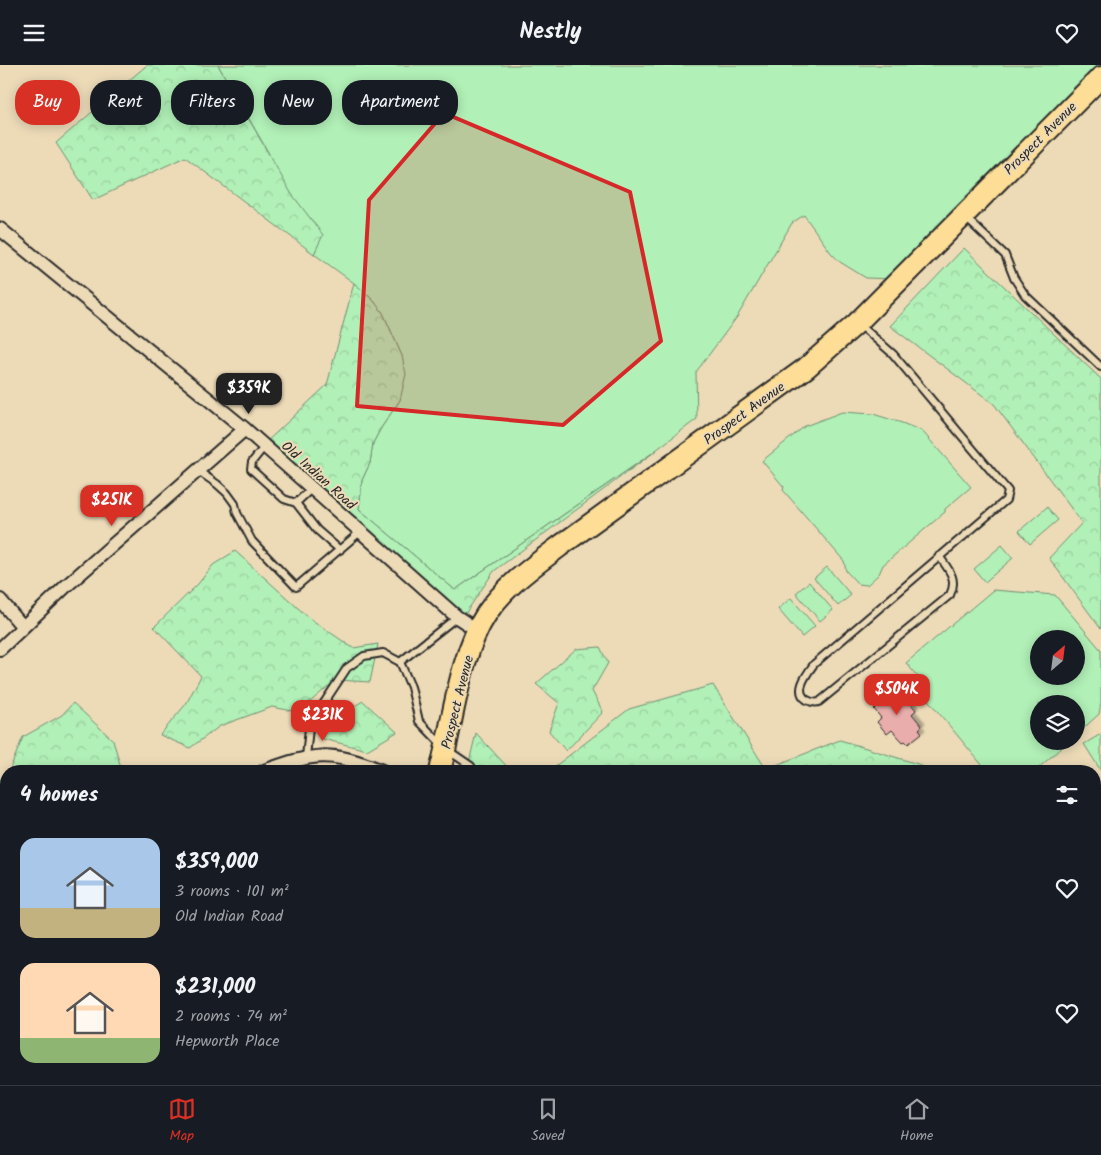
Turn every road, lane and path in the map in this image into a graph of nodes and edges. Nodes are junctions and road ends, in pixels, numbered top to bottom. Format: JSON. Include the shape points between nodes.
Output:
{"nodes":[{"id":1,"x":1101,"y":77,"type":"edge"},
{"id":2,"x":963,"y":216,"type":"junction"},
{"id":3,"x":0,"y":229,"type":"edge"},
{"id":4,"x":857,"y":323,"type":"junction"},
{"id":5,"x":1100,"y":364,"type":"edge"},
{"id":6,"x":245,"y":429,"type":"junction"},
{"id":7,"x":264,"y":447,"type":"junction"},
{"id":8,"x":197,"y":470,"type":"junction"},
{"id":9,"x":311,"y":489,"type":"junction"},
{"id":10,"x":296,"y":503,"type":"junction"},
{"id":11,"x":360,"y":532,"type":"junction"},
{"id":12,"x":340,"y":550,"type":"junction"},
{"id":13,"x":939,"y":557,"type":"junction"},
{"id":14,"x":0,"y":600,"type":"edge"},
{"id":15,"x":457,"y":617,"type":"junction"},
{"id":16,"x":23,"y":627,"type":"junction"},
{"id":17,"x":477,"y":630,"type":"junction"},
{"id":18,"x":0,"y":649,"type":"edge"},
{"id":19,"x":400,"y":662,"type":"junction"},
{"id":20,"x":446,"y":749,"type":"junction"},
{"id":21,"x":306,"y":757,"type":"junction"},
{"id":22,"x":282,"y":765,"type":"edge"},
{"id":23,"x":366,"y":765,"type":"edge"},
{"id":24,"x":442,"y":765,"type":"edge"},
{"id":25,"x":469,"y":765,"type":"edge"}],
"edges":[{"from":1,"to":2,"type":"main road","name":"Prospect Avenue"},
{"from":2,"to":4,"type":"main road","name":"Prospect Avenue"},
{"from":2,"to":5,"type":"lane","via":[[1005,255],[1025,295]]},
{"from":3,"to":6,"type":"street","name":"Old Indian Road"},
{"from":4,"to":13,"type":"lane","via":[[900,362],[1008,491],[1006,499]]},
{"from":4,"to":17,"type":"main road","name":"Prospect Avenue","via":[[806,368],[531,569],[492,606]]},
{"from":6,"to":7,"type":"street","name":"Old Indian Road"},
{"from":6,"to":8,"type":"street"},
{"from":7,"to":9,"type":"street","name":"Old Indian Road"},
{"from":7,"to":10,"type":"lane","via":[[252,462],[251,469],[284,499]]},
{"from":8,"to":12,"type":"lane","via":[[227,493],[252,541],[296,587]]},
{"from":8,"to":16,"type":"street"},
{"from":9,"to":10,"type":"lane"},
{"from":9,"to":11,"type":"street","name":"Old Indian Road"},
{"from":10,"to":12,"type":"lane","via":[[317,530]]},
{"from":11,"to":12,"type":"lane"},
{"from":11,"to":15,"type":"street","name":"Old Indian Road"},
{"from":13,"to":13,"type":"lane","via":[[814,664],[800,691],[803,697],[819,702],[950,595],[954,581]]},
{"from":14,"to":16,"type":"street"},
{"from":15,"to":17,"type":"street","name":"Old Indian Road"},
{"from":15,"to":19,"type":"lane"},
{"from":16,"to":18,"type":"street"},
{"from":17,"to":20,"type":"main road","name":"Prospect Avenue","via":[[463,673]]},
{"from":19,"to":20,"type":"lane","via":[[411,687],[419,721]]},
{"from":19,"to":21,"type":"lane","via":[[383,653],[364,657],[348,668],[309,728]]},
{"from":20,"to":24,"type":"main road","name":"Prospect Avenue"},
{"from":20,"to":25,"type":"lane"},
{"from":21,"to":22,"type":"street"},
{"from":21,"to":23,"type":"street","via":[[338,756]]}]}
